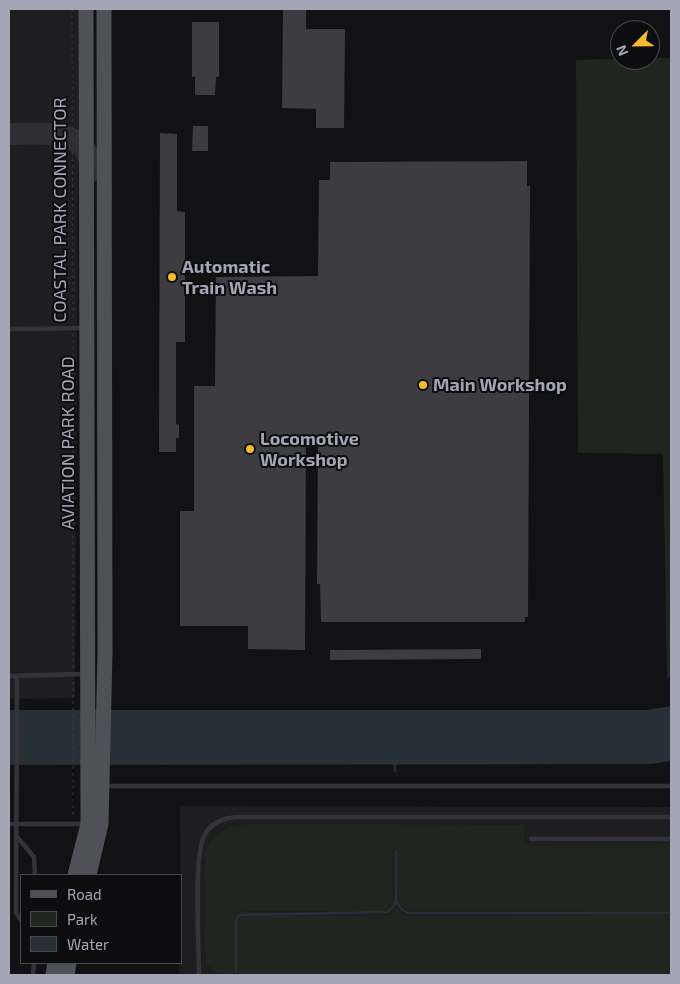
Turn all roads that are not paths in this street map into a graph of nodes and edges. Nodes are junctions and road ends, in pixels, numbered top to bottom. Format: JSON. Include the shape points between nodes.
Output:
{"nodes":[{"id":1,"x":86,"y":9,"type":"edge"},
{"id":2,"x":104,"y":9,"type":"edge"},
{"id":3,"x":80,"y":328,"type":"junction"},
{"id":4,"x":9,"y":329,"type":"edge"},
{"id":5,"x":80,"y":675,"type":"junction"},
{"id":6,"x":9,"y":676,"type":"edge"},
{"id":7,"x":17,"y":676,"type":"junction"},
{"id":8,"x":87,"y":703,"type":"junction"},
{"id":9,"x":94,"y":770,"type":"junction"},
{"id":10,"x":101,"y":786,"type":"junction"},
{"id":11,"x":671,"y":786,"type":"edge"},
{"id":12,"x":671,"y":818,"type":"edge"},
{"id":13,"x":9,"y":824,"type":"edge"},
{"id":14,"x":17,"y":824,"type":"junction"},
{"id":15,"x":88,"y":824,"type":"junction"},
{"id":16,"x":17,"y":838,"type":"junction"},
{"id":17,"x":531,"y":839,"type":"dead end"},
{"id":18,"x":671,"y":839,"type":"edge"},
{"id":19,"x":35,"y":874,"type":"edge"},
{"id":20,"x":75,"y":874,"type":"edge"},
{"id":21,"x":89,"y":874,"type":"edge"},
{"id":22,"x":20,"y":919,"type":"edge"},
{"id":23,"x":199,"y":975,"type":"edge"}],
"edges":[{"from":1,"to":3,"type":"main road","name":"AVIATION PARK ROAD"},
{"from":2,"to":8,"type":"main road","name":"AVIATION PARK ROAD","via":[[105,653]]},
{"from":3,"to":4,"type":"lane"},
{"from":3,"to":5,"type":"main road","name":"AVIATION PARK ROAD"},
{"from":5,"to":7,"type":"lane"},
{"from":5,"to":8,"type":"main road","name":"AVIATION PARK ROAD"},
{"from":6,"to":7,"type":"lane"},
{"from":7,"to":14,"type":"lane"},
{"from":8,"to":9,"type":"main road","name":"AVIATION PARK ROAD"},
{"from":9,"to":10,"type":"main road","name":"AVIATION PARK ROAD"},
{"from":9,"to":15,"type":"main road","name":"AVIATION PARK ROAD"},
{"from":10,"to":11,"type":"lane"},
{"from":10,"to":21,"type":"main road","name":"AVIATION PARK ROAD","via":[[101,824]]},
{"from":12,"to":23,"type":"lane","via":[[238,817],[219,821],[205,834],[199,853]]},
{"from":13,"to":14,"type":"lane"},
{"from":14,"to":15,"type":"lane"},
{"from":14,"to":16,"type":"lane"},
{"from":15,"to":20,"type":"main road","name":"AVIATION PARK ROAD"},
{"from":16,"to":19,"type":"lane","via":[[34,857]]},
{"from":16,"to":22,"type":"lane","via":[[16,913]]},
{"from":17,"to":18,"type":"lane"}]}
